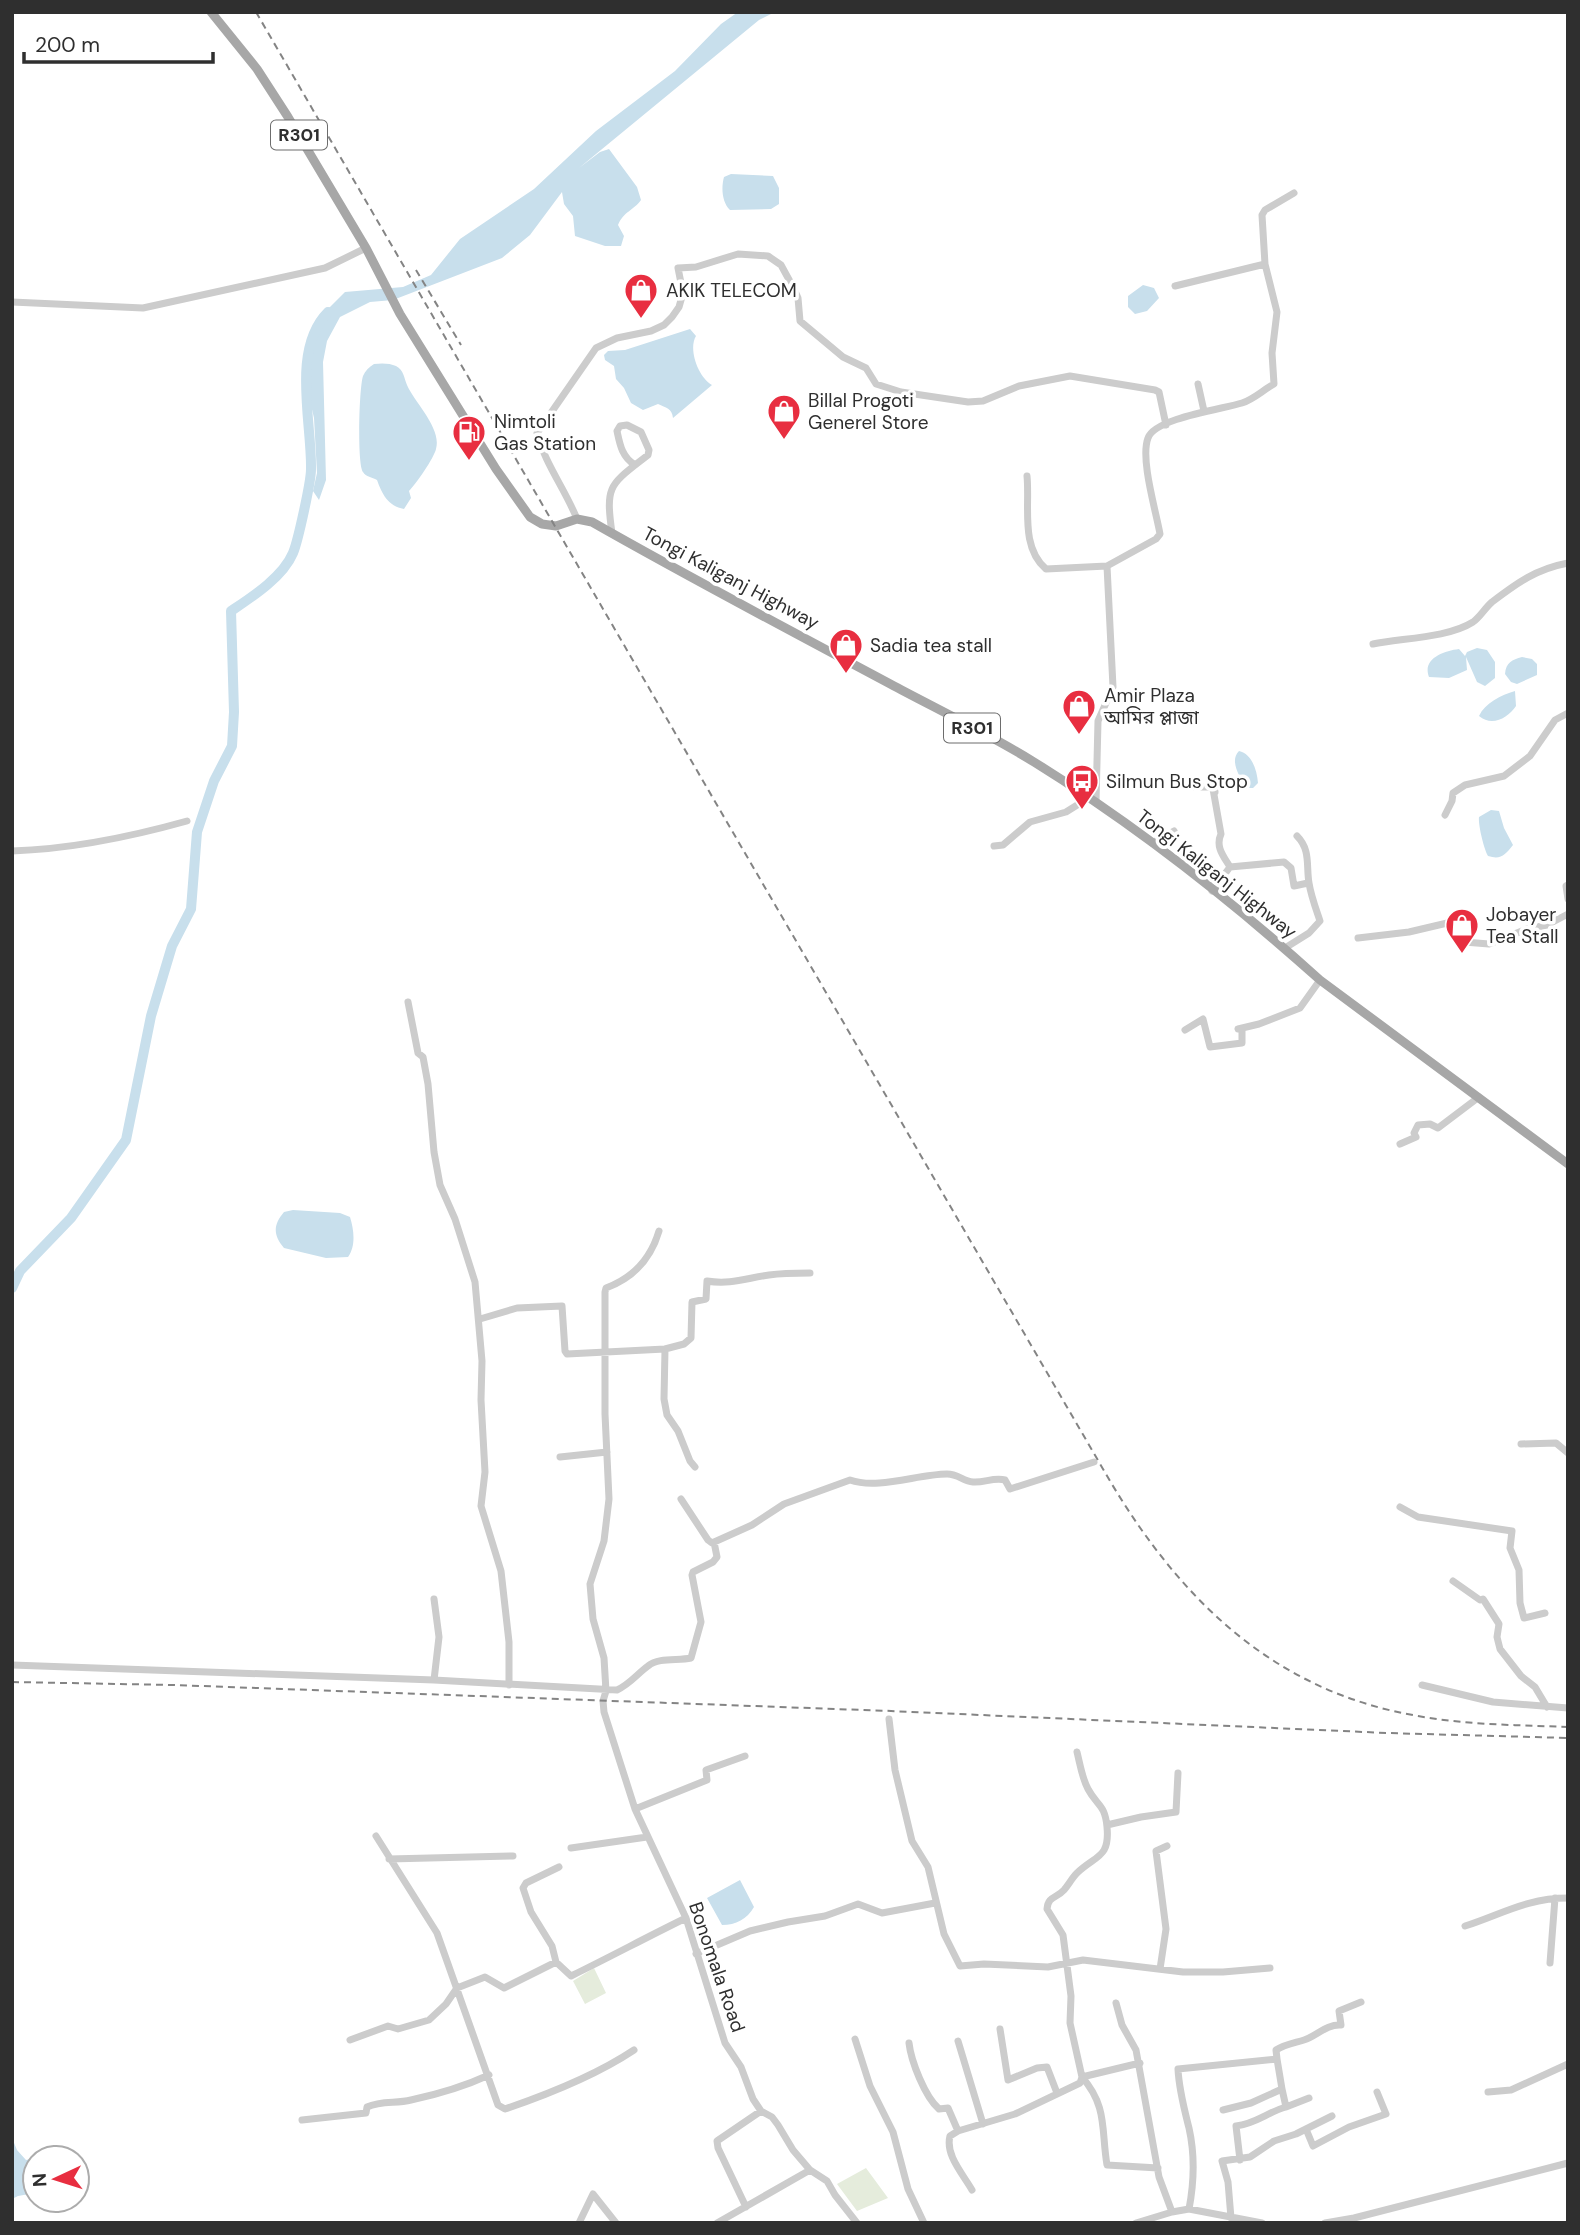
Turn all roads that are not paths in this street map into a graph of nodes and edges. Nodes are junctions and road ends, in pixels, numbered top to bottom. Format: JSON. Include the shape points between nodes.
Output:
{"nodes":[{"id":1,"x":211,"y":12,"type":"edge"},
{"id":2,"x":1294,"y":193,"type":"dead end"},
{"id":3,"x":366,"y":248,"type":"junction"},
{"id":4,"x":1265,"y":264,"type":"junction"},
{"id":5,"x":1175,"y":286,"type":"dead end"},
{"id":6,"x":12,"y":302,"type":"edge"},
{"id":7,"x":1198,"y":384,"type":"dead end"},
{"id":8,"x":1204,"y":411,"type":"junction"},
{"id":9,"x":1167,"y":425,"type":"junction"},
{"id":10,"x":635,"y":465,"type":"junction"},
{"id":11,"x":1027,"y":476,"type":"dead end"},
{"id":12,"x":577,"y":519,"type":"junction"},
{"id":13,"x":612,"y":533,"type":"junction"},
{"id":14,"x":1568,"y":563,"type":"edge"},
{"id":15,"x":1107,"y":566,"type":"junction"},
{"id":16,"x":1373,"y":644,"type":"dead end"},
{"id":17,"x":1568,"y":713,"type":"edge"},
{"id":18,"x":1214,"y":775,"type":"dead end"},
{"id":19,"x":1189,"y":787,"type":"dead end"},
{"id":20,"x":1215,"y":793,"type":"junction"},
{"id":21,"x":1093,"y":800,"type":"junction"},
{"id":22,"x":1445,"y":815,"type":"dead end"},
{"id":23,"x":187,"y":821,"type":"dead end"},
{"id":24,"x":1174,"y":831,"type":"dead end"},
{"id":25,"x":1297,"y":836,"type":"dead end"},
{"id":26,"x":1152,"y":843,"type":"junction"},
{"id":27,"x":994,"y":846,"type":"dead end"},
{"id":28,"x":12,"y":851,"type":"edge"},
{"id":29,"x":1230,"y":867,"type":"junction"},
{"id":30,"x":1308,"y":883,"type":"junction"},
{"id":31,"x":1568,"y":885,"type":"edge"},
{"id":32,"x":1212,"y":891,"type":"junction"},
{"id":33,"x":1568,"y":899,"type":"edge"},
{"id":34,"x":1568,"y":914,"type":"edge"},
{"id":35,"x":1358,"y":938,"type":"dead end"},
{"id":36,"x":1285,"y":948,"type":"junction"},
{"id":37,"x":1320,"y":980,"type":"junction"},
{"id":38,"x":408,"y":1002,"type":"dead end"},
{"id":39,"x":1185,"y":1030,"type":"dead end"},
{"id":40,"x":1479,"y":1097,"type":"junction"},
{"id":41,"x":1400,"y":1144,"type":"dead end"},
{"id":42,"x":1568,"y":1164,"type":"edge"},
{"id":43,"x":659,"y":1231,"type":"dead end"},
{"id":44,"x":810,"y":1273,"type":"dead end"},
{"id":45,"x":480,"y":1319,"type":"junction"},
{"id":46,"x":665,"y":1349,"type":"junction"},
{"id":47,"x":606,"y":1353,"type":"junction"},
{"id":48,"x":1521,"y":1444,"type":"dead end"},
{"id":49,"x":607,"y":1452,"type":"junction"},
{"id":50,"x":1568,"y":1453,"type":"edge"},
{"id":51,"x":560,"y":1457,"type":"dead end"},
{"id":52,"x":1094,"y":1462,"type":"dead end"},
{"id":53,"x":695,"y":1467,"type":"dead end"},
{"id":54,"x":681,"y":1499,"type":"dead end"},
{"id":55,"x":1400,"y":1507,"type":"dead end"},
{"id":56,"x":714,"y":1542,"type":"junction"},
{"id":57,"x":1453,"y":1581,"type":"dead end"},
{"id":58,"x":434,"y":1599,"type":"dead end"},
{"id":59,"x":1545,"y":1613,"type":"dead end"},
{"id":60,"x":12,"y":1665,"type":"edge"},
{"id":61,"x":434,"y":1680,"type":"junction"},
{"id":62,"x":509,"y":1685,"type":"junction"},
{"id":63,"x":1422,"y":1685,"type":"dead end"},
{"id":64,"x":606,"y":1691,"type":"junction"},
{"id":65,"x":1547,"y":1707,"type":"junction"},
{"id":66,"x":1568,"y":1708,"type":"edge"},
{"id":67,"x":889,"y":1719,"type":"dead end"},
{"id":68,"x":1077,"y":1752,"type":"dead end"},
{"id":69,"x":745,"y":1756,"type":"dead end"},
{"id":70,"x":1178,"y":1773,"type":"dead end"},
{"id":71,"x":635,"y":1809,"type":"junction"},
{"id":72,"x":1107,"y":1825,"type":"junction"},
{"id":73,"x":376,"y":1836,"type":"dead end"},
{"id":74,"x":647,"y":1837,"type":"junction"},
{"id":75,"x":1167,"y":1846,"type":"dead end"},
{"id":76,"x":570,"y":1848,"type":"dead end"},
{"id":77,"x":513,"y":1856,"type":"dead end"},
{"id":78,"x":389,"y":1859,"type":"junction"},
{"id":79,"x":559,"y":1867,"type":"dead end"},
{"id":80,"x":1555,"y":1898,"type":"junction"},
{"id":81,"x":1568,"y":1898,"type":"edge"},
{"id":82,"x":935,"y":1903,"type":"junction"},
{"id":83,"x":686,"y":1918,"type":"junction"},
{"id":84,"x":1465,"y":1926,"type":"dead end"},
{"id":85,"x":696,"y":1954,"type":"junction"},
{"id":86,"x":556,"y":1962,"type":"junction"},
{"id":87,"x":1549,"y":1963,"type":"dead end"},
{"id":88,"x":1067,"y":1964,"type":"junction"},
{"id":89,"x":1270,"y":1968,"type":"dead end"},
{"id":90,"x":1160,"y":1969,"type":"junction"},
{"id":91,"x":457,"y":1989,"type":"junction"},
{"id":92,"x":1361,"y":2002,"type":"dead end"},
{"id":93,"x":1116,"y":2003,"type":"dead end"},
{"id":94,"x":1000,"y":2029,"type":"dead end"},
{"id":95,"x":855,"y":2039,"type":"dead end"},
{"id":96,"x":350,"y":2040,"type":"dead end"},
{"id":97,"x":958,"y":2041,"type":"dead end"},
{"id":98,"x":909,"y":2043,"type":"dead end"},
{"id":99,"x":634,"y":2050,"type":"dead end"},
{"id":100,"x":1277,"y":2059,"type":"junction"},
{"id":101,"x":1140,"y":2063,"type":"junction"},
{"id":102,"x":1568,"y":2064,"type":"edge"},
{"id":103,"x":489,"y":2075,"type":"junction"},
{"id":104,"x":1082,"y":2077,"type":"junction"},
{"id":105,"x":1282,"y":2090,"type":"junction"},
{"id":106,"x":1377,"y":2092,"type":"dead end"},
{"id":107,"x":1488,"y":2092,"type":"dead end"},
{"id":108,"x":1057,"y":2093,"type":"junction"},
{"id":109,"x":1309,"y":2098,"type":"dead end"},
{"id":110,"x":1286,"y":2107,"type":"junction"},
{"id":111,"x":1223,"y":2110,"type":"dead end"},
{"id":112,"x":761,"y":2111,"type":"junction"},
{"id":113,"x":1332,"y":2116,"type":"dead end"},
{"id":114,"x":302,"y":2120,"type":"dead end"},
{"id":115,"x":983,"y":2124,"type":"junction"},
{"id":116,"x":1306,"y":2129,"type":"junction"},
{"id":117,"x":958,"y":2131,"type":"junction"},
{"id":118,"x":1240,"y":2160,"type":"junction"},
{"id":119,"x":1568,"y":2163,"type":"edge"},
{"id":120,"x":1158,"y":2168,"type":"junction"},
{"id":121,"x":810,"y":2170,"type":"junction"},
{"id":122,"x":972,"y":2190,"type":"dead end"},
{"id":123,"x":746,"y":2207,"type":"junction"},
{"id":124,"x":1189,"y":2210,"type":"junction"},
{"id":125,"x":1167,"y":2216,"type":"edge"},
{"id":126,"x":1231,"y":2218,"type":"junction"},
{"id":127,"x":579,"y":2223,"type":"edge"},
{"id":128,"x":616,"y":2223,"type":"edge"},
{"id":129,"x":717,"y":2223,"type":"edge"},
{"id":130,"x":857,"y":2223,"type":"edge"},
{"id":131,"x":924,"y":2223,"type":"edge"},
{"id":132,"x":1136,"y":2223,"type":"edge"},
{"id":133,"x":1262,"y":2223,"type":"edge"},
{"id":134,"x":1325,"y":2223,"type":"edge"}],
"edges":[{"from":1,"to":3,"type":"main road","name":"Tongi Kaliganj Highway","number":"R301","via":[[257,69]]},
{"from":2,"to":4,"type":"street","via":[[1262,212]]},
{"from":3,"to":6,"type":"street","via":[[325,268],[143,308]]},
{"from":3,"to":12,"type":"main road","name":"Tongi Kaliganj Highway","number":"R301","via":[[400,314],[530,517],[556,526]]},
{"from":4,"to":5,"type":"street"},
{"from":4,"to":8,"type":"street","via":[[1277,312],[1274,384],[1242,403]]},
{"from":7,"to":8,"type":"street"},
{"from":8,"to":9,"type":"street"},
{"from":9,"to":12,"type":"street","via":[[1155,390],[1070,376],[968,402],[876,384],[866,368],[843,357],[800,321],[798,298],[781,265],[768,256],[738,254],[678,268],[683,293],[672,317],[651,331],[596,348],[537,433]]},
{"from":9,"to":15,"type":"street","via":[[1151,433],[1146,449],[1160,534]]},
{"from":10,"to":10,"type":"street","via":[[648,455],[647,445],[641,432],[620,426],[621,449]]},
{"from":10,"to":13,"type":"street","via":[[608,494]]},
{"from":11,"to":15,"type":"street","via":[[1026,517],[1039,562],[1046,569]]},
{"from":12,"to":13,"type":"main road","name":"Tongi Kaliganj Highway","number":"R301"},
{"from":13,"to":21,"type":"main road","name":"Tongi Kaliganj Highway","number":"R301","via":[[1031,760]]},
{"from":14,"to":16,"type":"street","via":[[1530,574],[1474,621],[1443,632]]},
{"from":15,"to":21,"type":"street","via":[[1113,687],[1098,721]]},
{"from":17,"to":22,"type":"street","via":[[1504,776],[1465,785],[1453,793]]},
{"from":18,"to":20,"type":"street"},
{"from":19,"to":20,"type":"street","via":[[1210,787]]},
{"from":20,"to":29,"type":"street","via":[[1219,848]]},
{"from":21,"to":26,"type":"main road","name":"Tongi Kaliganj Highway","number":"R301"},
{"from":21,"to":27,"type":"street","via":[[1030,822],[1003,845]]},
{"from":23,"to":28,"type":"street","via":[[89,844]]},
{"from":24,"to":26,"type":"street"},
{"from":25,"to":30,"type":"street","via":[[1304,844]]},
{"from":26,"to":32,"type":"main road","name":"Tongi Kaliganj Highway","number":"R301"},
{"from":29,"to":30,"type":"street","via":[[1284,862],[1291,869],[1294,886]]},
{"from":29,"to":32,"type":"street"},
{"from":30,"to":36,"type":"street","via":[[1320,921]]},
{"from":31,"to":33,"type":"street"},
{"from":32,"to":36,"type":"main road","name":"Tongi Kaliganj Highway","number":"R301"},
{"from":34,"to":35,"type":"street","via":[[1489,944],[1464,942],[1460,920]]},
{"from":36,"to":37,"type":"main road","name":"Tongi Kaliganj Highway","number":"R301"},
{"from":37,"to":39,"type":"street","via":[[1300,1008],[1240,1029],[1242,1043],[1210,1047],[1203,1019]]},
{"from":37,"to":40,"type":"main road","name":"Tongi Kaliganj Highway","number":"R301"},
{"from":38,"to":45,"type":"street","via":[[428,1084],[440,1185],[475,1282]]},
{"from":40,"to":41,"type":"street","via":[[1438,1128],[1418,1125],[1416,1137]]},
{"from":40,"to":42,"type":"main road","name":"Tongi Kaliganj Highway","number":"R301"},
{"from":43,"to":47,"type":"street","name":"Bonomala Road","via":[[650,1253],[635,1271],[606,1288]]},
{"from":44,"to":46,"type":"street","via":[[729,1283],[707,1281],[706,1299],[692,1302],[691,1338]]},
{"from":45,"to":47,"type":"street","via":[[517,1308],[562,1306],[565,1353]]},
{"from":45,"to":62,"type":"street","via":[[485,1472],[481,1506],[501,1571]]},
{"from":46,"to":47,"type":"street"},
{"from":46,"to":53,"type":"street","via":[[667,1415]]},
{"from":47,"to":49,"type":"street","name":"Bonomala Road"},
{"from":48,"to":50,"type":"street","via":[[1556,1443]]},
{"from":49,"to":51,"type":"street"},
{"from":49,"to":64,"type":"street","name":"Bonomala Road","via":[[609,1499],[604,1541],[590,1584]]},
{"from":52,"to":56,"type":"street","via":[[1010,1489],[1005,1480],[973,1482],[950,1474],[877,1482],[850,1480],[784,1504]]},
{"from":54,"to":56,"type":"street","via":[[708,1540]]},
{"from":55,"to":59,"type":"street","via":[[1418,1517],[1512,1531],[1510,1548],[1519,1570],[1524,1618]]},
{"from":56,"to":64,"type":"street","via":[[713,1562],[692,1575],[701,1622],[691,1658],[648,1665],[628,1685]]},
{"from":57,"to":65,"type":"street","via":[[1483,1599],[1499,1624],[1500,1649]]},
{"from":58,"to":61,"type":"street","via":[[439,1637]]},
{"from":60,"to":61,"type":"street"},
{"from":61,"to":62,"type":"street"},
{"from":62,"to":64,"type":"street"},
{"from":63,"to":65,"type":"street","via":[[1493,1702]]},
{"from":64,"to":71,"type":"street","name":"Bonomala Road","via":[[606,1723]]},
{"from":65,"to":66,"type":"street"},
{"from":67,"to":82,"type":"street","via":[[900,1794],[912,1841],[928,1867]]},
{"from":68,"to":72,"type":"street","via":[[1085,1783],[1103,1807]]},
{"from":69,"to":71,"type":"street","via":[[706,1770],[707,1780]]},
{"from":70,"to":72,"type":"street","via":[[1176,1812]]},
{"from":71,"to":74,"type":"street","name":"Bonomala Road"},
{"from":72,"to":88,"type":"street","via":[[1103,1854],[1047,1904],[1063,1935]]},
{"from":73,"to":78,"type":"street"},
{"from":74,"to":76,"type":"street"},
{"from":74,"to":83,"type":"street","name":"Bonomala Road"},
{"from":75,"to":90,"type":"street","via":[[1156,1851],[1166,1929]]},
{"from":77,"to":78,"type":"street"},
{"from":78,"to":91,"type":"street","via":[[436,1933]]},
{"from":79,"to":86,"type":"street","via":[[523,1888]]},
{"from":80,"to":81,"type":"street"},
{"from":80,"to":84,"type":"street","via":[[1520,1904]]},
{"from":80,"to":87,"type":"street"},
{"from":82,"to":85,"type":"street","via":[[881,1913],[858,1904],[825,1916],[750,1931]]},
{"from":82,"to":88,"type":"street","via":[[960,1966]]},
{"from":83,"to":85,"type":"street","name":"Bonomala Road"},
{"from":83,"to":86,"type":"street","via":[[571,1976]]},
{"from":85,"to":112,"type":"street","name":"Bonomala Road","via":[[725,2043]]},
{"from":86,"to":91,"type":"street","via":[[504,1988],[485,1977]]},
{"from":88,"to":90,"type":"street","via":[[1099,1960]]},
{"from":88,"to":104,"type":"street","via":[[1070,2023]]},
{"from":89,"to":90,"type":"street"},
{"from":91,"to":96,"type":"street","via":[[429,2020],[398,2029],[388,2026]]},
{"from":91,"to":103,"type":"street"},
{"from":92,"to":100,"type":"street","via":[[1339,2011],[1341,2025],[1276,2050]]},
{"from":93,"to":101,"type":"street"},
{"from":94,"to":108,"type":"street","via":[[1008,2080],[1048,2067]]},
{"from":95,"to":131,"type":"street"},
{"from":97,"to":115,"type":"street"},
{"from":98,"to":117,"type":"street","via":[[934,2105],[948,2108]]},
{"from":99,"to":103,"type":"street","via":[[579,2080],[505,2109],[498,2105]]},
{"from":100,"to":105,"type":"street"},
{"from":100,"to":124,"type":"street","via":[[1178,2069],[1194,2183]]},
{"from":101,"to":104,"type":"street"},
{"from":101,"to":120,"type":"street"},
{"from":102,"to":107,"type":"street","via":[[1511,2090]]},
{"from":103,"to":114,"type":"street","via":[[457,2090],[377,2103],[367,2107],[366,2113]]},
{"from":104,"to":108,"type":"street","via":[[1080,2083]]},
{"from":104,"to":120,"type":"street","via":[[1096,2094],[1105,2127],[1107,2165]]},
{"from":105,"to":110,"type":"street"},
{"from":105,"to":111,"type":"street"},
{"from":106,"to":116,"type":"street","via":[[1386,2114],[1313,2146]]},
{"from":108,"to":115,"type":"street"},
{"from":109,"to":110,"type":"street"},
{"from":110,"to":118,"type":"street","via":[[1236,2126]]},
{"from":112,"to":121,"type":"street","name":"Bonomala Road","via":[[778,2125]]},
{"from":112,"to":123,"type":"street","via":[[717,2141]]},
{"from":113,"to":116,"type":"street"},
{"from":115,"to":117,"type":"street"},
{"from":116,"to":118,"type":"street"},
{"from":117,"to":122,"type":"street","via":[[948,2144]]},
{"from":118,"to":126,"type":"street","via":[[1221,2162]]},
{"from":119,"to":134,"type":"street"},
{"from":120,"to":125,"type":"street"},
{"from":121,"to":123,"type":"street"},
{"from":121,"to":130,"type":"street","name":"Bonomala Road","via":[[827,2181]]},
{"from":123,"to":129,"type":"street"},
{"from":124,"to":125,"type":"street"},
{"from":124,"to":126,"type":"street"},
{"from":125,"to":132,"type":"street"},
{"from":126,"to":133,"type":"street"},
{"from":127,"to":128,"type":"street","via":[[593,2194]]}]}
